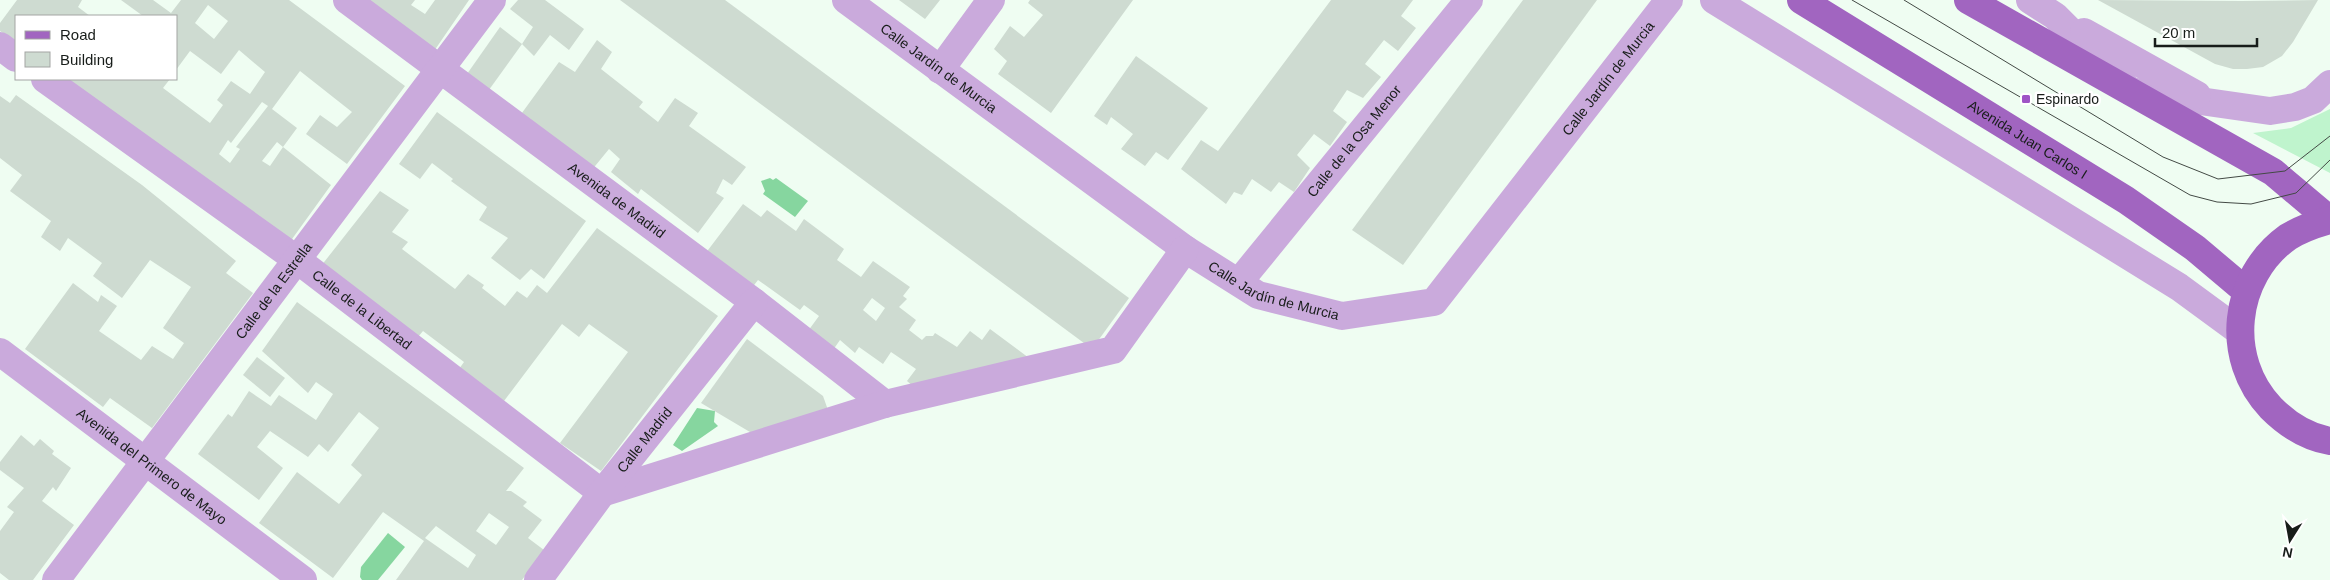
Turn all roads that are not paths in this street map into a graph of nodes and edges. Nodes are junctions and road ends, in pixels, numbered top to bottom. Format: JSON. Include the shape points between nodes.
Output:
{"nodes":[{"id":1,"x":347,"y":0,"type":"edge"},
{"id":2,"x":492,"y":0,"type":"edge"},
{"id":3,"x":846,"y":0,"type":"edge"},
{"id":4,"x":991,"y":0,"type":"edge"},
{"id":5,"x":1469,"y":0,"type":"edge"},
{"id":6,"x":1669,"y":0,"type":"edge"},
{"id":7,"x":1714,"y":0,"type":"edge"},
{"id":8,"x":1801,"y":0,"type":"edge"},
{"id":9,"x":1968,"y":0,"type":"edge"},
{"id":10,"x":2030,"y":0,"type":"edge"},
{"id":11,"x":2055,"y":16,"type":"junction"},
{"id":12,"x":0,"y":46,"type":"edge"},
{"id":13,"x":15,"y":57,"type":"edge"},
{"id":14,"x":441,"y":69,"type":"junction"},
{"id":15,"x":940,"y":70,"type":"junction"},
{"id":16,"x":47,"y":80,"type":"edge"},
{"id":17,"x":2330,"y":84,"type":"edge"},
{"id":18,"x":2130,"y":91,"type":"junction"},
{"id":19,"x":2211,"y":103,"type":"junction"},
{"id":20,"x":2330,"y":220,"type":"edge"},
{"id":21,"x":1185,"y":249,"type":"junction"},
{"id":22,"x":296,"y":259,"type":"junction"},
{"id":23,"x":1240,"y":282,"type":"junction"},
{"id":24,"x":2246,"y":291,"type":"junction"},
{"id":25,"x":754,"y":302,"type":"junction"},
{"id":26,"x":2239,"y":331,"type":"junction"},
{"id":27,"x":0,"y":352,"type":"edge"},
{"id":28,"x":884,"y":404,"type":"junction"},
{"id":29,"x":2330,"y":441,"type":"edge"},
{"id":30,"x":147,"y":460,"type":"junction"},
{"id":31,"x":602,"y":493,"type":"junction"},
{"id":32,"x":56,"y":580,"type":"edge"},
{"id":33,"x":303,"y":580,"type":"edge"},
{"id":34,"x":538,"y":580,"type":"edge"}],
"edges":[{"from":1,"to":14,"type":"street","name":"Avenida de Madrid"},
{"from":2,"to":14,"type":"street","name":"Calle de la Estrella"},
{"from":3,"to":15,"type":"street","name":"Calle Jardín de Murcia"},
{"from":4,"to":15,"type":"street"},
{"from":5,"to":23,"type":"street","name":"Calle de la Osa Menor"},
{"from":6,"to":23,"type":"street","name":"Calle Jardín de Murcia","via":[[1434,302],[1342,316],[1258,295]]},
{"from":7,"to":26,"type":"street","via":[[2179,287]]},
{"from":8,"to":24,"type":"main road","name":"Avenida Juan Carlos I","via":[[2126,200],[2194,248]]},
{"from":9,"to":18,"type":"main road"},
{"from":10,"to":11,"type":"street"},
{"from":11,"to":18,"type":"street"},
{"from":11,"to":19,"type":"street"},
{"from":12,"to":13,"type":"street"},
{"from":14,"to":22,"type":"street","name":"Calle de la Estrella"},
{"from":14,"to":25,"type":"street","name":"Avenida de Madrid"},
{"from":15,"to":21,"type":"street","name":"Calle Jardín de Murcia"},
{"from":16,"to":22,"type":"street","name":"Calle de la Libertad"},
{"from":17,"to":19,"type":"street","via":[[2313,100],[2270,111]]},
{"from":18,"to":19,"type":"street"},
{"from":18,"to":20,"type":"main road","via":[[2273,172]]},
{"from":20,"to":24,"type":"main road","via":[[2308,226],[2288,237],[2266,258]]},
{"from":21,"to":23,"type":"street","name":"Calle Jardín de Murcia"},
{"from":21,"to":28,"type":"street","via":[[1113,350]]},
{"from":22,"to":30,"type":"street","name":"Calle de la Estrella"},
{"from":22,"to":31,"type":"street","name":"Calle de la Libertad"},
{"from":24,"to":26,"type":"main road"},
{"from":25,"to":28,"type":"street","name":"Avenida de Madrid"},
{"from":25,"to":31,"type":"street","name":"Calle Madrid"},
{"from":26,"to":29,"type":"main road","via":[[2242,355],[2262,399],[2279,417],[2300,430]]},
{"from":27,"to":30,"type":"street","name":"Avenida del Primero de Mayo"},
{"from":28,"to":31,"type":"street"},
{"from":30,"to":32,"type":"street","name":"Calle de la Estrella"},
{"from":30,"to":33,"type":"street","name":"Avenida del Primero de Mayo"},
{"from":31,"to":34,"type":"street","name":"Calle Madrid"}]}
